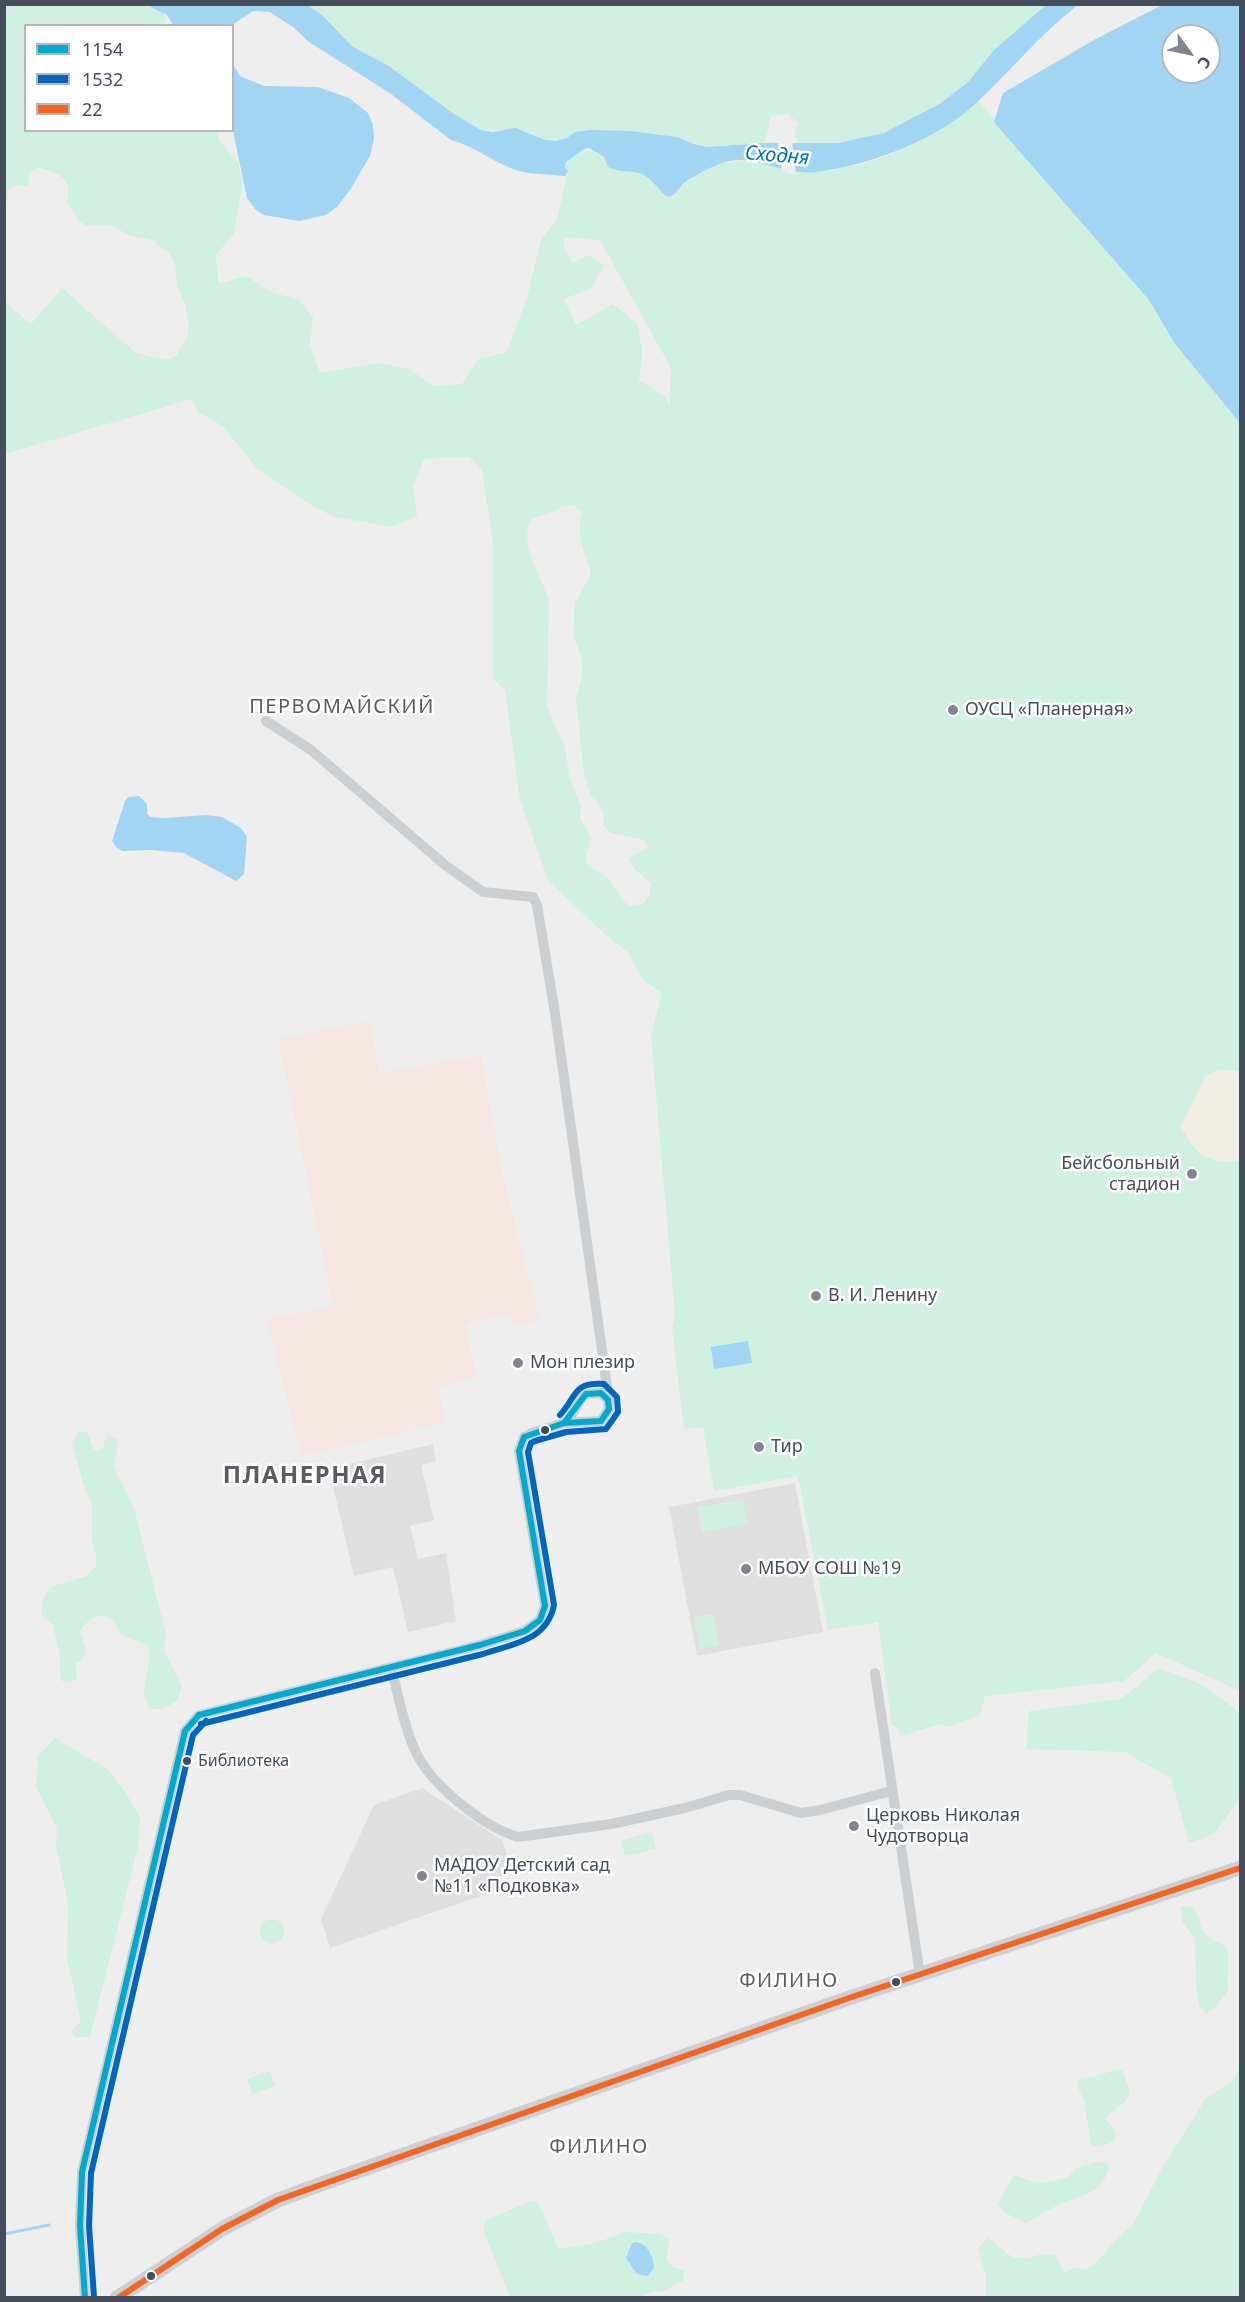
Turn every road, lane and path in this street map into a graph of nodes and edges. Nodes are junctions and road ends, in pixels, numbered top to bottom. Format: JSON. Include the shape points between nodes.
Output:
{"nodes":[{"id":1,"x":266,"y":721,"type":"dead end"},
{"id":2,"x":606,"y":1378,"type":"junction"},
{"id":3,"x":596,"y":1392,"type":"junction"},
{"id":4,"x":609,"y":1404,"type":"junction"},
{"id":5,"x":578,"y":1405,"type":"junction"},
{"id":6,"x":564,"y":1423,"type":"junction"},
{"id":7,"x":592,"y":1423,"type":"junction"},
{"id":8,"x":391,"y":1667,"type":"junction"},
{"id":9,"x":875,"y":1673,"type":"dead end"},
{"id":10,"x":891,"y":1791,"type":"junction"},
{"id":11,"x":1240,"y":1868,"type":"edge"},
{"id":12,"x":920,"y":1975,"type":"junction"},
{"id":13,"x":85,"y":2298,"type":"edge"},
{"id":14,"x":117,"y":2298,"type":"edge"}],
"edges":[{"from":1,"to":2,"type":"street","via":[[311,750],[445,865],[483,892],[533,897],[555,1013]]},
{"from":2,"to":3,"type":"street"},
{"from":2,"to":4,"type":"street"},
{"from":3,"to":4,"type":"street","via":[[605,1396]]},
{"from":3,"to":5,"type":"street","via":[[583,1396]]},
{"from":4,"to":7,"type":"street","via":[[605,1418]]},
{"from":5,"to":6,"type":"street"},
{"from":5,"to":7,"type":"street","via":[[580,1415]]},
{"from":6,"to":7,"type":"street"},
{"from":6,"to":8,"type":"street","via":[[524,1437],[519,1451],[545,1606],[540,1620],[525,1631]]},
{"from":8,"to":10,"type":"street","via":[[420,1761],[438,1783],[476,1816],[518,1837],[611,1824],[729,1795],[801,1813]]},
{"from":8,"to":13,"type":"street","via":[[199,1715],[185,1731],[82,2172],[80,2226]]},
{"from":9,"to":10,"type":"street"},
{"from":10,"to":12,"type":"street"},
{"from":11,"to":12,"type":"main road"},
{"from":12,"to":14,"type":"main road","via":[[278,2200],[222,2229]]}]}
